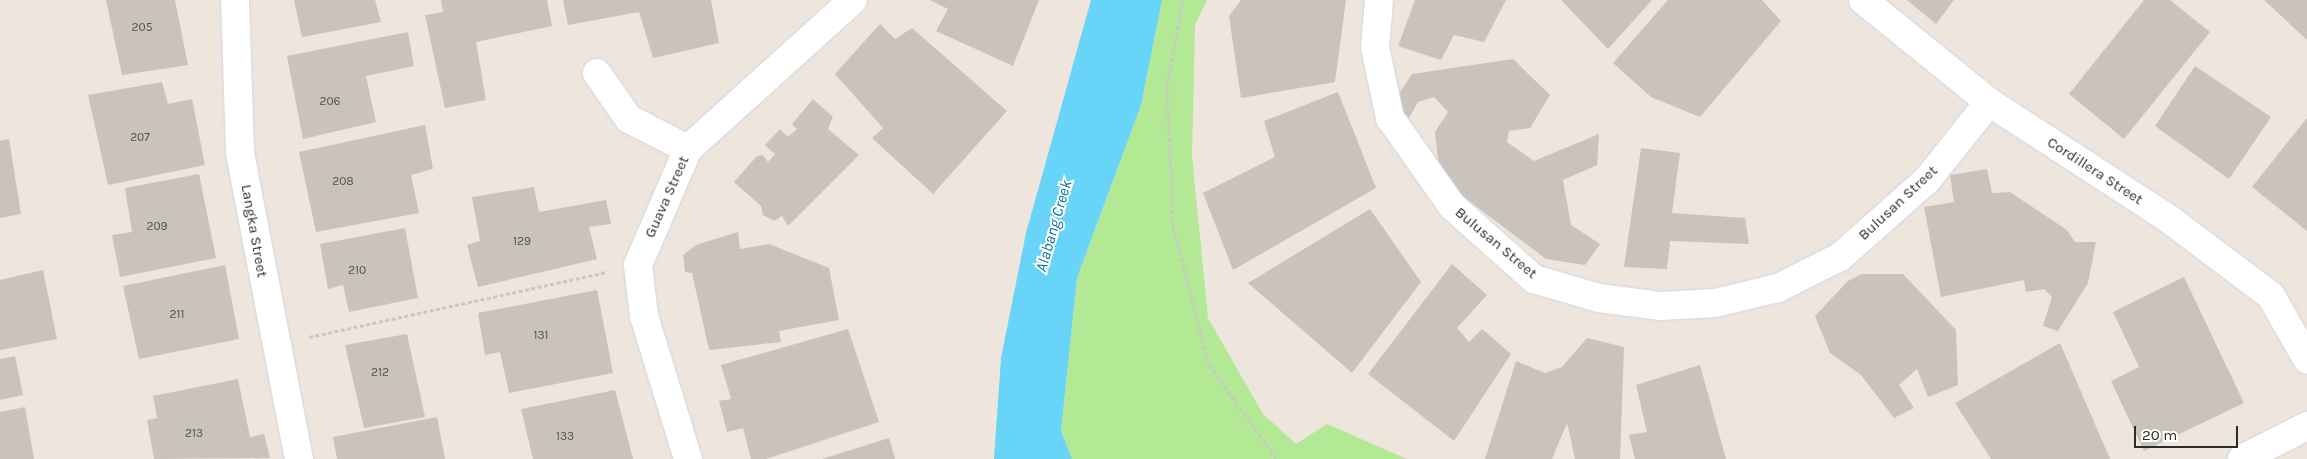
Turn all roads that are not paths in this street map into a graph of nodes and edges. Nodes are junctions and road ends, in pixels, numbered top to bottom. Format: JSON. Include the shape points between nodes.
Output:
{"nodes":[{"id":1,"x":235,"y":0,"type":"edge"},
{"id":2,"x":852,"y":0,"type":"edge"},
{"id":3,"x":1379,"y":0,"type":"edge"},
{"id":4,"x":1863,"y":0,"type":"edge"},
{"id":5,"x":598,"y":73,"type":"dead end"},
{"id":6,"x":1989,"y":102,"type":"junction"},
{"id":7,"x":688,"y":149,"type":"junction"},
{"id":8,"x":2307,"y":359,"type":"edge"},
{"id":9,"x":2307,"y":426,"type":"edge"},
{"id":10,"x":299,"y":459,"type":"edge"},
{"id":11,"x":688,"y":459,"type":"edge"},
{"id":12,"x":2242,"y":459,"type":"edge"}],
"edges":[{"from":1,"to":10,"type":"street","name":"Langka Street","via":[[240,153],[274,344]]},
{"from":2,"to":7,"type":"street","name":"Guava Street"},
{"from":3,"to":6,"type":"street","name":"Bulusan Street","via":[[1375,47],[1390,118],[1452,206],[1534,279],[1599,298],[1661,306],[1715,303],[1778,288],[1840,256],[1898,206],[1927,180]]},
{"from":4,"to":6,"type":"street","name":"Cordillera Street"},
{"from":5,"to":7,"type":"street","via":[[629,119]]},
{"from":6,"to":8,"type":"street","name":"Cordillera Street","via":[[2169,219],[2271,296]]},
{"from":7,"to":11,"type":"street","name":"Guava Street","via":[[638,265],[644,316]]},
{"from":9,"to":12,"type":"street"}]}
